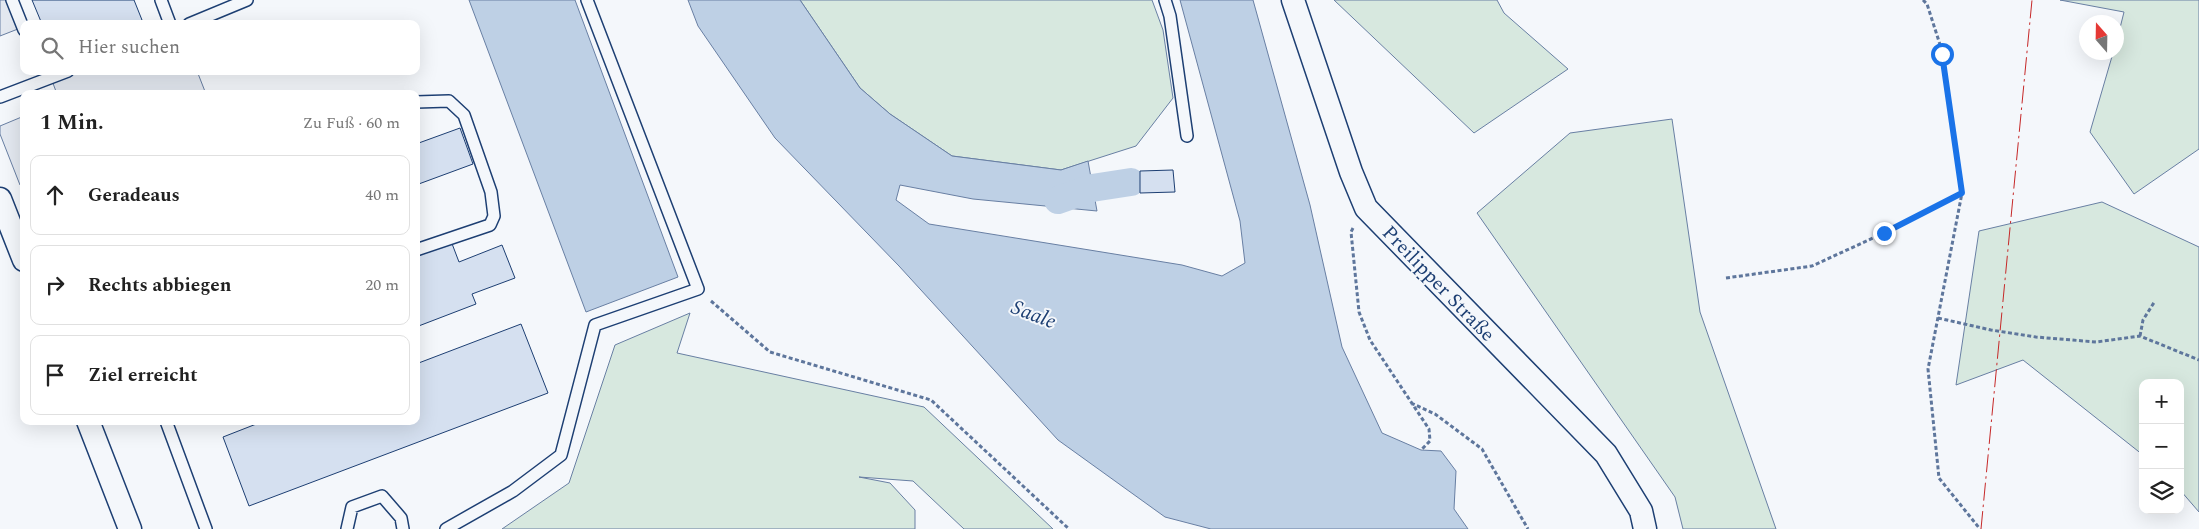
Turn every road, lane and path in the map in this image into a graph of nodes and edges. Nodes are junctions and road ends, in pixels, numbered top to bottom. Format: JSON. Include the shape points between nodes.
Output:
{"nodes":[{"id":1,"x":12,"y":0,"type":"edge"},
{"id":2,"x":161,"y":0,"type":"edge"},
{"id":3,"x":247,"y":0,"type":"edge"},
{"id":4,"x":587,"y":0,"type":"edge"},
{"id":5,"x":1165,"y":0,"type":"edge"},
{"id":6,"x":1294,"y":0,"type":"edge"},
{"id":7,"x":1923,"y":0,"type":"edge"},
{"id":8,"x":20,"y":20,"type":"edge"},
{"id":9,"x":168,"y":20,"type":"edge"},
{"id":10,"x":199,"y":20,"type":"edge"},
{"id":11,"x":42,"y":76,"type":"edge"},
{"id":12,"x":0,"y":97,"type":"edge"},
{"id":13,"x":420,"y":102,"type":"edge"},
{"id":14,"x":1187,"y":136,"type":"dead end"},
{"id":15,"x":1962,"y":193,"type":"junction"},
{"id":16,"x":0,"y":199,"type":"edge"},
{"id":17,"x":1366,"y":208,"type":"junction"},
{"id":18,"x":6,"y":233,"type":"edge"},
{"id":19,"x":420,"y":249,"type":"edge"},
{"id":20,"x":20,"y":254,"type":"edge"},
{"id":21,"x":1726,"y":278,"type":"dead end"},
{"id":22,"x":698,"y":289,"type":"junction"},
{"id":23,"x":2155,"y":301,"type":"dead end"},
{"id":24,"x":1938,"y":318,"type":"junction"},
{"id":25,"x":2140,"y":336,"type":"junction"},
{"id":26,"x":2199,"y":360,"type":"edge"},
{"id":27,"x":1411,"y":403,"type":"junction"},
{"id":28,"x":90,"y":425,"type":"edge"},
{"id":29,"x":167,"y":425,"type":"edge"},
{"id":30,"x":1421,"y":450,"type":"dead end"},
{"id":31,"x":130,"y":529,"type":"edge"},
{"id":32,"x":206,"y":529,"type":"edge"},
{"id":33,"x":347,"y":529,"type":"edge"},
{"id":34,"x":403,"y":529,"type":"edge"},
{"id":35,"x":446,"y":529,"type":"edge"},
{"id":36,"x":1068,"y":529,"type":"edge"},
{"id":37,"x":1528,"y":529,"type":"edge"},
{"id":38,"x":1645,"y":529,"type":"edge"},
{"id":39,"x":1980,"y":529,"type":"edge"}],
"edges":[{"from":1,"to":8,"type":"lane"},
{"from":2,"to":9,"type":"lane"},
{"from":3,"to":10,"type":"lane"},
{"from":4,"to":22,"type":"lane"},
{"from":5,"to":14,"type":"lane"},
{"from":6,"to":17,"type":"street","name":"Preilipper Straße"},
{"from":7,"to":15,"type":"path","via":[[1942,54]]},
{"from":11,"to":12,"type":"lane"},
{"from":13,"to":19,"type":"lane","via":[[449,101],[464,116],[491,192],[494,216],[490,224]]},
{"from":15,"to":21,"type":"path","via":[[1812,266]]},
{"from":15,"to":24,"type":"path"},
{"from":16,"to":18,"type":"street"},
{"from":17,"to":27,"type":"path","via":[[1351,232],[1359,312],[1370,340]]},
{"from":17,"to":38,"type":"street","name":"Preilipper Straße","via":[[1606,454],[1641,511]]},
{"from":18,"to":20,"type":"street"},
{"from":22,"to":35,"type":"lane","via":[[595,325],[561,454],[513,491]]},
{"from":22,"to":36,"type":"path","via":[[770,352],[931,400]]},
{"from":23,"to":25,"type":"path","via":[[2143,320]]},
{"from":24,"to":25,"type":"path","via":[[2036,337],[2096,342]]},
{"from":24,"to":39,"type":"path","via":[[1928,369],[1939,478]]},
{"from":25,"to":26,"type":"path"},
{"from":27,"to":30,"type":"path","via":[[1429,429],[1430,440]]},
{"from":27,"to":37,"type":"path","via":[[1435,414],[1482,449]]},
{"from":28,"to":31,"type":"street"},
{"from":29,"to":32,"type":"lane"},
{"from":33,"to":34,"type":"lane","via":[[352,507],[382,496],[401,518]]}]}
